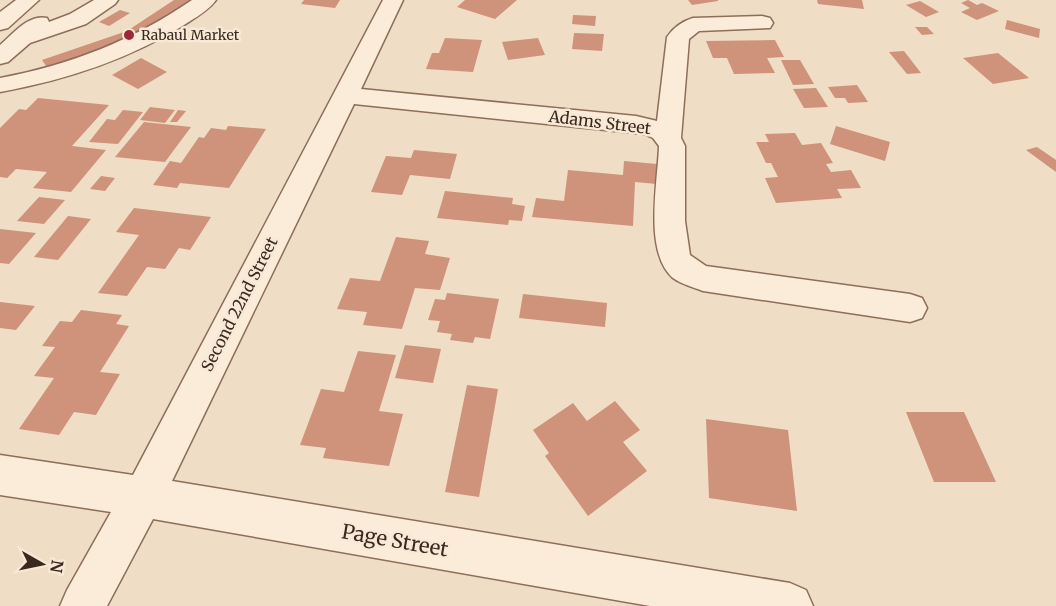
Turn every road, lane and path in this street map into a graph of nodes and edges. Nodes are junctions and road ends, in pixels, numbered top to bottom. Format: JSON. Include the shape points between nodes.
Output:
{"nodes":[{"id":1,"x":29,"y":0,"type":"edge"},
{"id":2,"x":66,"y":0,"type":"edge"},
{"id":3,"x":108,"y":0,"type":"edge"},
{"id":4,"x":206,"y":0,"type":"edge"},
{"id":5,"x":393,"y":0,"type":"edge"},
{"id":6,"x":0,"y":23,"type":"edge"},
{"id":7,"x":762,"y":23,"type":"dead end"},
{"id":8,"x":22,"y":38,"type":"junction"},
{"id":9,"x":0,"y":57,"type":"edge"},
{"id":10,"x":0,"y":85,"type":"edge"},
{"id":11,"x":344,"y":95,"type":"junction"},
{"id":12,"x":668,"y":138,"type":"junction"},
{"id":13,"x":910,"y":308,"type":"dead end"},
{"id":14,"x":0,"y":475,"type":"edge"},
{"id":15,"x":143,"y":497,"type":"junction"},
{"id":16,"x":83,"y":606,"type":"edge"},
{"id":17,"x":790,"y":606,"type":"edge"}],
"edges":[{"from":1,"to":6,"type":"street"},
{"from":2,"to":8,"type":"street"},
{"from":3,"to":8,"type":"street","via":[[78,19]]},
{"from":4,"to":10,"type":"street","via":[[136,44],[27,81]]},
{"from":5,"to":11,"type":"street","name":"Second 22nd Street"},
{"from":7,"to":12,"type":"street","via":[[693,25],[678,37]]},
{"from":8,"to":9,"type":"street"},
{"from":11,"to":12,"type":"street","name":"Adams Street","via":[[636,124],[658,129]]},
{"from":11,"to":15,"type":"street","name":"Second 22nd Street"},
{"from":12,"to":13,"type":"street","name":"Adams Street","via":[[672,146],[671,238],[674,254],[684,269],[702,279]]},
{"from":14,"to":15,"type":"street","name":"Page Street"},
{"from":15,"to":16,"type":"street","name":"Second 22nd Street"},
{"from":15,"to":17,"type":"street","name":"Page Street"}]}
